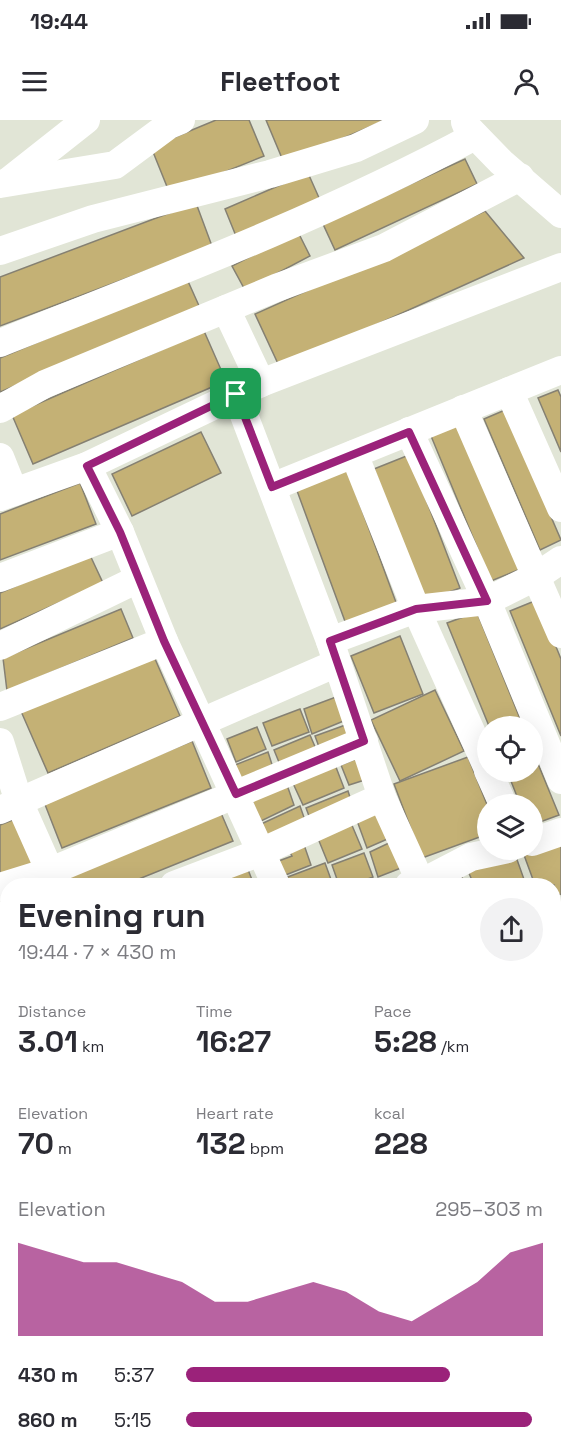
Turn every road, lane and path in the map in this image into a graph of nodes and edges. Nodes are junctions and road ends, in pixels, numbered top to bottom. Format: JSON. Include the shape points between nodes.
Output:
{"nodes":[{"id":1,"x":86,"y":120,"type":"edge"},
{"id":2,"x":181,"y":120,"type":"edge"},
{"id":3,"x":415,"y":120,"type":"edge"},
{"id":4,"x":470,"y":128,"type":"edge"},
{"id":5,"x":520,"y":177,"type":"junction"},
{"id":6,"x":5,"y":182,"type":"edge"},
{"id":7,"x":561,"y":214,"type":"edge"},
{"id":8,"x":0,"y":251,"type":"edge"},
{"id":9,"x":561,"y":267,"type":"edge"},
{"id":10,"x":226,"y":309,"type":"junction"},
{"id":11,"x":0,"y":343,"type":"edge"},
{"id":12,"x":561,"y":370,"type":"edge"},
{"id":13,"x":249,"y":388,"type":"junction"},
{"id":14,"x":509,"y":391,"type":"junction"},
{"id":15,"x":0,"y":409,"type":"edge"},
{"id":16,"x":463,"y":410,"type":"junction"},
{"id":17,"x":409,"y":432,"type":"junction"},
{"id":18,"x":354,"y":454,"type":"junction"},
{"id":19,"x":0,"y":457,"type":"edge"},
{"id":20,"x":87,"y":466,"type":"junction"},
{"id":21,"x":272,"y":487,"type":"junction"},
{"id":22,"x":7,"y":494,"type":"edge"},
{"id":23,"x":561,"y":508,"type":"edge"},
{"id":24,"x":120,"y":532,"type":"junction"},
{"id":25,"x":561,"y":560,"type":"edge"},
{"id":26,"x":537,"y":576,"type":"junction"},
{"id":27,"x":0,"y":578,"type":"edge"},
{"id":28,"x":138,"y":579,"type":"junction"},
{"id":29,"x":487,"y":601,"type":"junction"},
{"id":30,"x":416,"y":609,"type":"junction"},
{"id":31,"x":561,"y":634,"type":"edge"},
{"id":32,"x":164,"y":641,"type":"junction"},
{"id":33,"x":0,"y":646,"type":"edge"},
{"id":34,"x":333,"y":652,"type":"junction"},
{"id":35,"x":0,"y":707,"type":"edge"},
{"id":36,"x":203,"y":722,"type":"junction"},
{"id":37,"x":364,"y":741,"type":"junction"},
{"id":38,"x":0,"y":742,"type":"edge"},
{"id":39,"x":477,"y":745,"type":"edge"},
{"id":40,"x":561,"y":780,"type":"edge"},
{"id":41,"x":236,"y":794,"type":"junction"},
{"id":42,"x":382,"y":797,"type":"junction"},
{"id":43,"x":9,"y":806,"type":"edge"},
{"id":44,"x":561,"y":832,"type":"edge"},
{"id":45,"x":543,"y":838,"type":"edge"},
{"id":46,"x":261,"y":852,"type":"junction"},
{"id":47,"x":477,"y":856,"type":"edge"},
{"id":48,"x":53,"y":878,"type":"edge"},
{"id":49,"x":192,"y":878,"type":"edge"},
{"id":50,"x":273,"y":878,"type":"edge"},
{"id":51,"x":413,"y":878,"type":"edge"},
{"id":52,"x":427,"y":878,"type":"edge"}],
"edges":[{"from":1,"to":6,"type":"street"},
{"from":2,"to":6,"type":"street","via":[[115,165]]},
{"from":3,"to":8,"type":"street","via":[[356,148],[93,219]]},
{"from":4,"to":5,"type":"street"},
{"from":4,"to":11,"type":"street","via":[[401,176],[229,252]]},
{"from":5,"to":7,"type":"street"},
{"from":5,"to":10,"type":"street","via":[[384,248]]},
{"from":9,"to":13,"type":"street"},
{"from":10,"to":13,"type":"street"},
{"from":10,"to":15,"type":"street","via":[[45,384]]},
{"from":12,"to":14,"type":"street"},
{"from":13,"to":20,"type":"street"},
{"from":13,"to":21,"type":"street"},
{"from":14,"to":16,"type":"street"},
{"from":14,"to":23,"type":"street"},
{"from":16,"to":17,"type":"street"},
{"from":16,"to":26,"type":"street"},
{"from":17,"to":18,"type":"street"},
{"from":17,"to":29,"type":"street"},
{"from":18,"to":21,"type":"street"},
{"from":18,"to":30,"type":"street"},
{"from":19,"to":22,"type":"street"},
{"from":20,"to":22,"type":"street"},
{"from":20,"to":24,"type":"street"},
{"from":21,"to":34,"type":"street"},
{"from":24,"to":27,"type":"street"},
{"from":24,"to":28,"type":"street"},
{"from":25,"to":26,"type":"street"},
{"from":26,"to":29,"type":"street"},
{"from":26,"to":31,"type":"street"},
{"from":28,"to":32,"type":"street"},
{"from":28,"to":33,"type":"street"},
{"from":29,"to":30,"type":"street"},
{"from":29,"to":40,"type":"street"},
{"from":30,"to":34,"type":"street"},
{"from":30,"to":39,"type":"street"},
{"from":32,"to":35,"type":"street"},
{"from":32,"to":36,"type":"street"},
{"from":34,"to":36,"type":"street"},
{"from":34,"to":37,"type":"street"},
{"from":36,"to":41,"type":"street"},
{"from":36,"to":43,"type":"street"},
{"from":37,"to":41,"type":"street"},
{"from":37,"to":42,"type":"street"},
{"from":38,"to":43,"type":"street"},
{"from":41,"to":46,"type":"street"},
{"from":41,"to":48,"type":"street"},
{"from":42,"to":46,"type":"street"},
{"from":42,"to":51,"type":"street"},
{"from":43,"to":48,"type":"street"},
{"from":44,"to":45,"type":"street"},
{"from":46,"to":49,"type":"street"},
{"from":46,"to":50,"type":"street"},
{"from":47,"to":52,"type":"street"}]}
